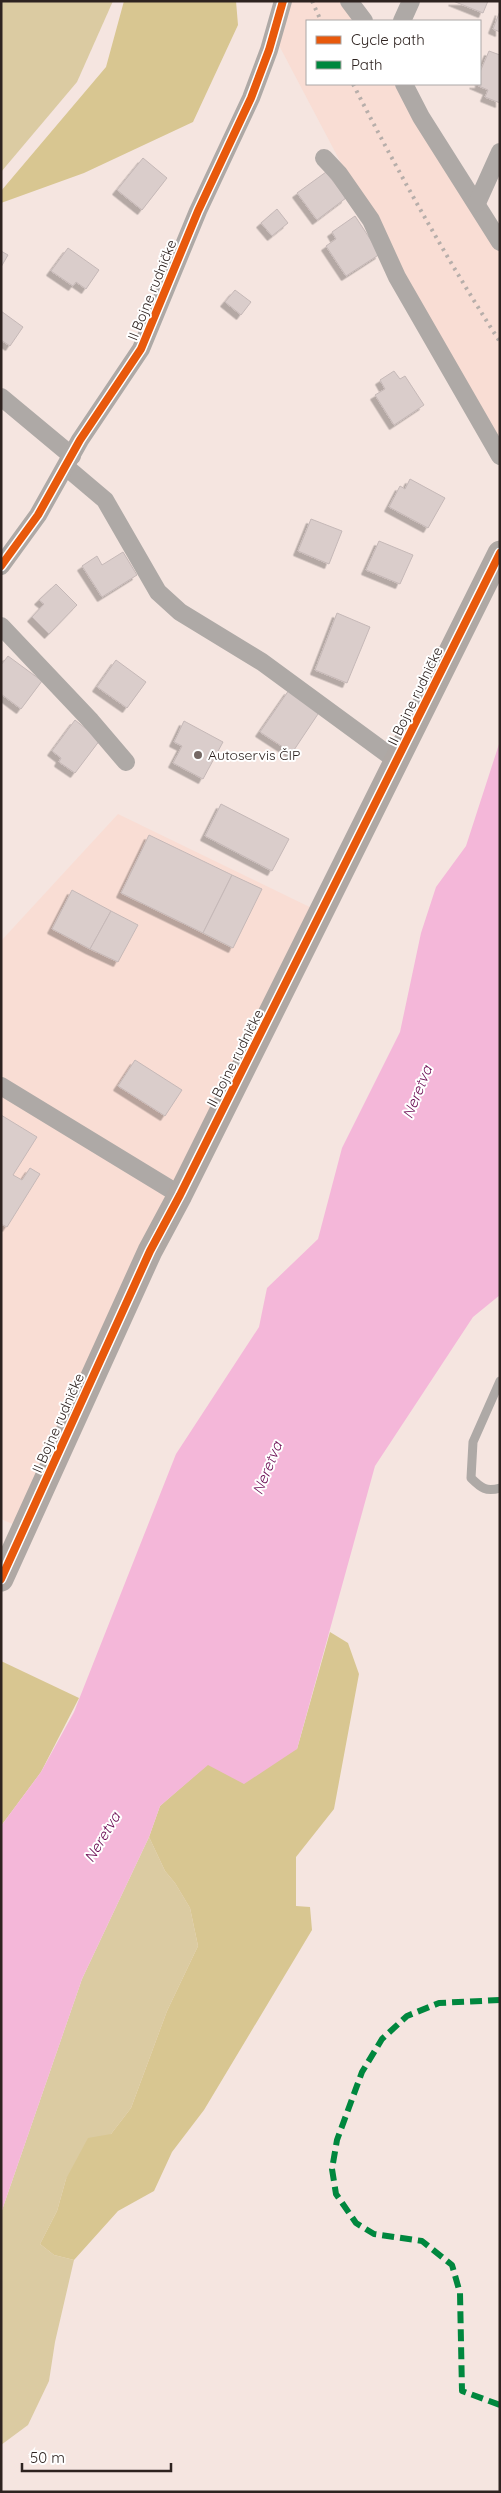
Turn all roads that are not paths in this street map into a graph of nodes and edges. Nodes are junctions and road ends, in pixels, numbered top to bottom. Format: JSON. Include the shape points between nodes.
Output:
{"nodes":[{"id":1,"x":283,"y":1,"type":"edge"},
{"id":2,"x":349,"y":1,"type":"edge"},
{"id":3,"x":411,"y":1,"type":"edge"},
{"id":4,"x":363,"y":20,"type":"edge"},
{"id":5,"x":402,"y":20,"type":"edge"},
{"id":6,"x":405,"y":85,"type":"edge"},
{"id":7,"x":500,"y":152,"type":"edge"},
{"id":8,"x":324,"y":158,"type":"dead end"},
{"id":9,"x":477,"y":203,"type":"junction"},
{"id":10,"x":500,"y":242,"type":"edge"},
{"id":11,"x":1,"y":397,"type":"edge"},
{"id":12,"x":500,"y":456,"type":"edge"},
{"id":13,"x":69,"y":462,"type":"junction"},
{"id":14,"x":500,"y":553,"type":"edge"},
{"id":15,"x":1,"y":566,"type":"edge"},
{"id":16,"x":1,"y":626,"type":"edge"},
{"id":17,"x":397,"y":761,"type":"junction"},
{"id":18,"x":126,"y":762,"type":"dead end"},
{"id":19,"x":1,"y":1086,"type":"edge"},
{"id":20,"x":180,"y":1195,"type":"junction"},
{"id":21,"x":500,"y":1381,"type":"edge"},
{"id":22,"x":500,"y":1488,"type":"edge"},
{"id":23,"x":1,"y":1579,"type":"edge"}],
"edges":[{"from":1,"to":13,"type":"street","name":"II Bojne rudničke","via":[[251,98],[198,211],[142,349]]},
{"from":2,"to":4,"type":"street"},
{"from":3,"to":5,"type":"street"},
{"from":6,"to":9,"type":"street","via":[[421,117]]},
{"from":7,"to":9,"type":"street"},
{"from":8,"to":12,"type":"street","via":[[371,220],[397,277]]},
{"from":9,"to":10,"type":"street"},
{"from":11,"to":13,"type":"street","name":"II Bojne rudničke"},
{"from":13,"to":15,"type":"street","name":"II Bojne rudničke","via":[[38,515]]},
{"from":13,"to":17,"type":"street","name":"II Bojne rudničke","via":[[105,500],[158,592],[180,612],[262,662]]},
{"from":14,"to":17,"type":"street","name":"II Bojne rudničke"},
{"from":16,"to":18,"type":"street"},
{"from":17,"to":20,"type":"street","name":"II Bojne rudničke"},
{"from":19,"to":20,"type":"street"},
{"from":20,"to":23,"type":"street","name":"II Bojne rudničke","via":[[150,1251]]},
{"from":21,"to":22,"type":"lane","via":[[473,1442],[472,1478],[481,1489]]}]}
